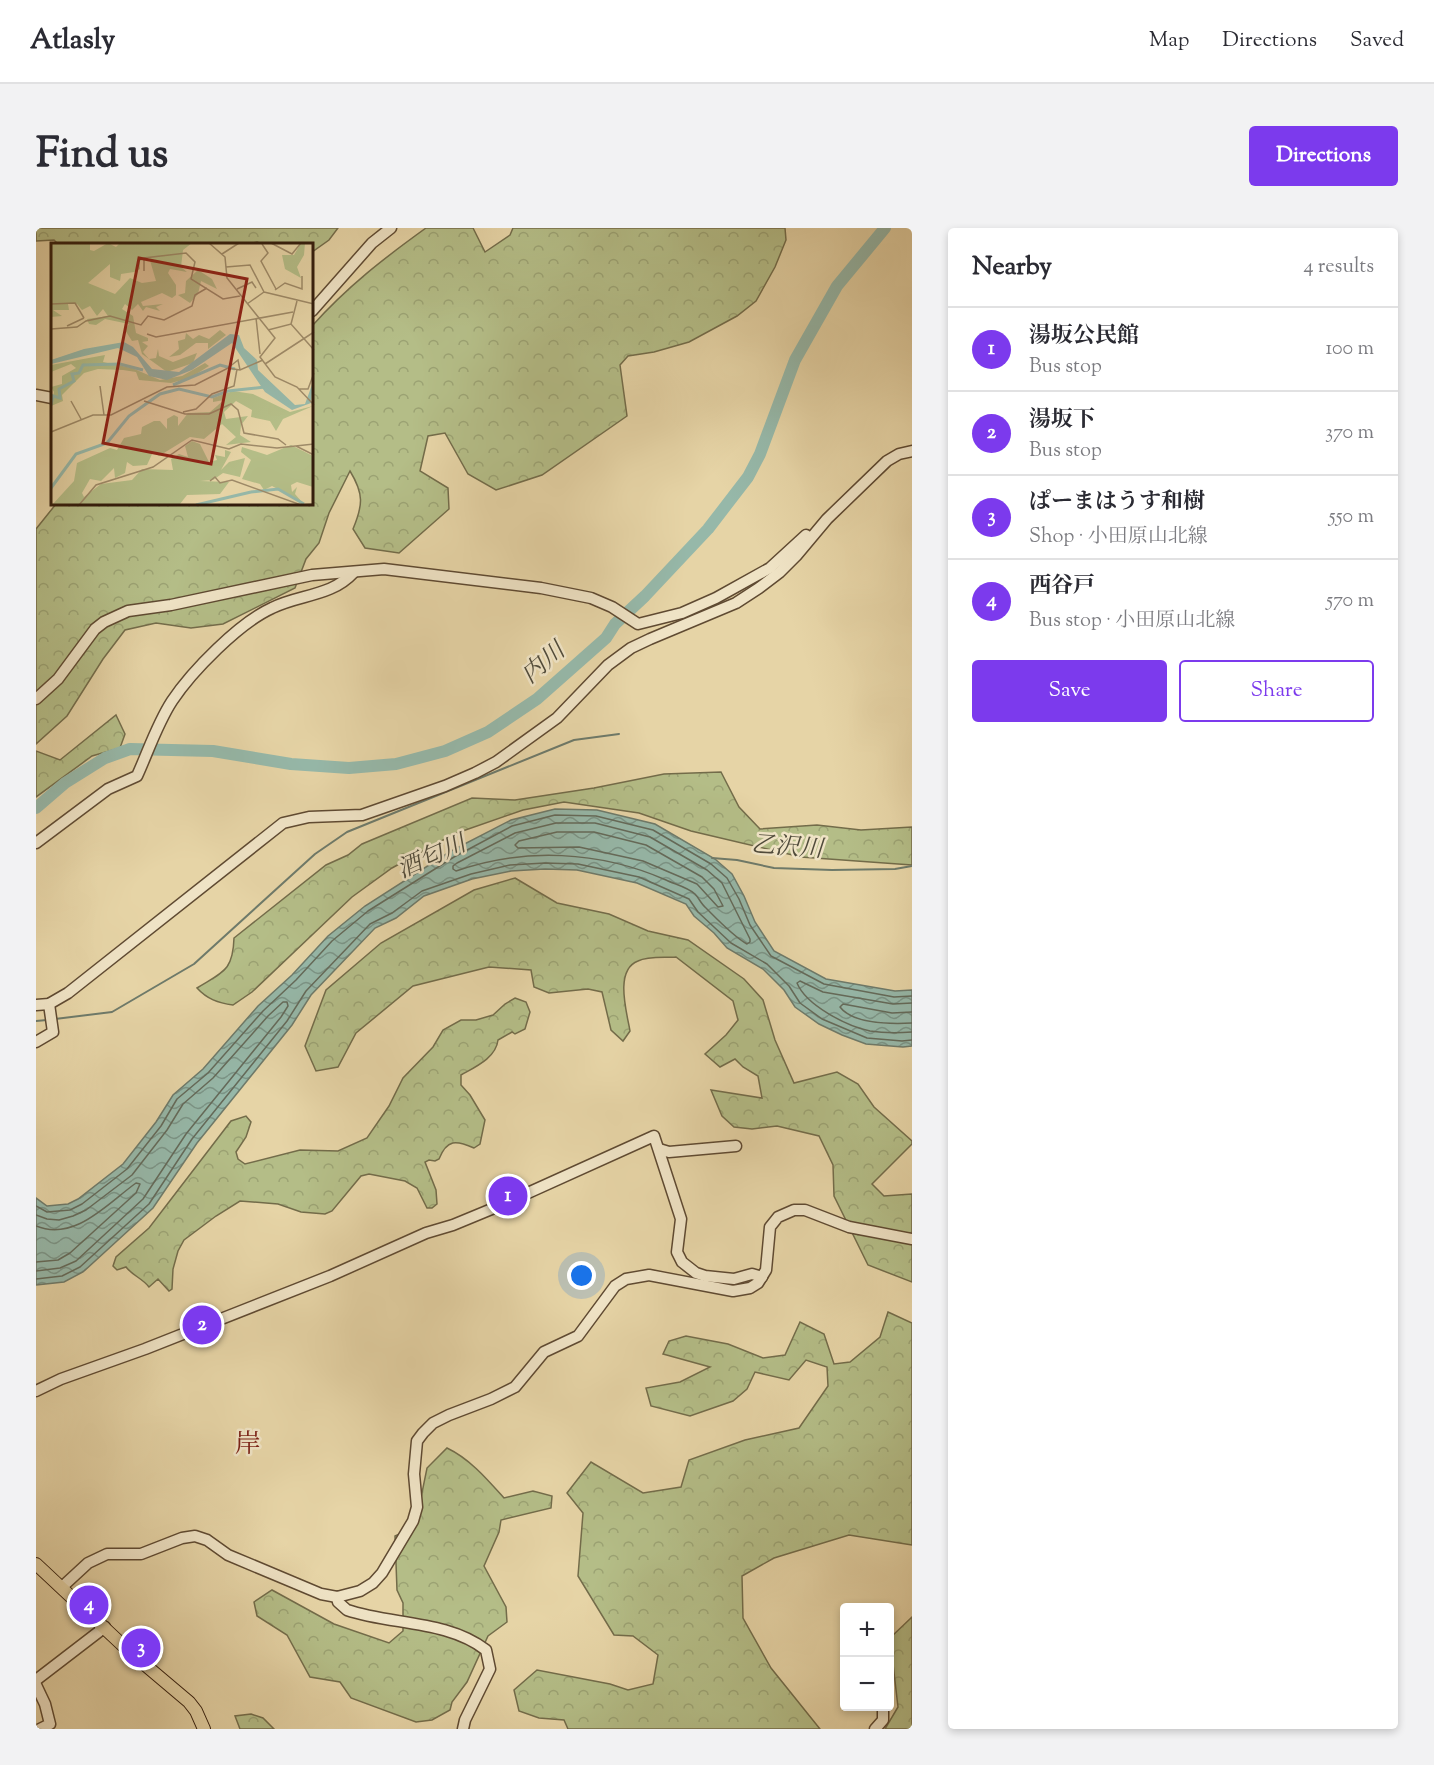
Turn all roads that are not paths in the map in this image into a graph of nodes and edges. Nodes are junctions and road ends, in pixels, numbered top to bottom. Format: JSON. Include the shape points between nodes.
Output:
{"nodes":[{"id":1,"x":392,"y":228,"type":"edge"},
{"id":2,"x":314,"y":309,"type":"edge"},
{"id":3,"x":36,"y":394,"type":"edge"},
{"id":4,"x":51,"y":398,"type":"edge"},
{"id":5,"x":912,"y":451,"type":"edge"},
{"id":6,"x":819,"y":529,"type":"junction"},
{"id":7,"x":354,"y":572,"type":"junction"},
{"id":8,"x":36,"y":699,"type":"edge"},
{"id":9,"x":36,"y":843,"type":"edge"},
{"id":10,"x":36,"y":1005,"type":"edge"},
{"id":11,"x":50,"y":1007,"type":"junction"},
{"id":12,"x":36,"y":1042,"type":"edge"},
{"id":13,"x":736,"y":1146,"type":"dead end"},
{"id":14,"x":659,"y":1149,"type":"junction"},
{"id":15,"x":912,"y":1239,"type":"edge"},
{"id":16,"x":762,"y":1277,"type":"junction"},
{"id":17,"x":36,"y":1391,"type":"edge"},
{"id":18,"x":36,"y":1564,"type":"edge"},
{"id":19,"x":62,"y":1587,"type":"junction"},
{"id":20,"x":337,"y":1597,"type":"junction"},
{"id":21,"x":105,"y":1627,"type":"junction"},
{"id":22,"x":36,"y":1680,"type":"edge"},
{"id":23,"x":36,"y":1685,"type":"edge"},
{"id":24,"x":884,"y":1711,"type":"edge"},
{"id":25,"x":40,"y":1729,"type":"edge"},
{"id":26,"x":204,"y":1729,"type":"edge"},
{"id":27,"x":463,"y":1729,"type":"edge"},
{"id":28,"x":876,"y":1729,"type":"edge"}],
"edges":[{"from":1,"to":2,"type":"street","via":[[372,243]]},
{"from":3,"to":4,"type":"street"},
{"from":5,"to":6,"type":"street","via":[[887,461]]},
{"from":6,"to":7,"type":"street","via":[[809,533],[770,568],[716,598],[682,613],[638,624],[612,607],[579,594],[384,569]]},
{"from":6,"to":11,"type":"street","via":[[796,556],[736,603],[631,648],[542,731],[496,762],[404,802],[362,815],[296,819],[273,829]]},
{"from":7,"to":8,"type":"street","via":[[312,575],[128,611],[95,629],[58,679]]},
{"from":7,"to":9,"type":"street","via":[[326,592],[270,608],[238,630],[171,702],[137,776],[108,789]]},
{"from":10,"to":11,"type":"street"},
{"from":11,"to":12,"type":"street","via":[[53,1032]]},
{"from":13,"to":14,"type":"street","via":[[669,1152]]},
{"from":14,"to":16,"type":"street","via":[[681,1219],[677,1252],[682,1262],[705,1276]]},
{"from":14,"to":17,"type":"street","via":[[654,1136],[330,1276]]},
{"from":15,"to":16,"type":"street","via":[[849,1227],[805,1210],[794,1210],[778,1217],[770,1227],[768,1261]]},
{"from":16,"to":20,"type":"street","via":[[754,1286],[739,1291],[649,1275],[620,1282],[578,1336],[544,1353],[515,1387],[433,1423],[423,1433],[417,1441],[417,1507],[413,1521],[373,1583]]},
{"from":18,"to":19,"type":"main road"},
{"from":19,"to":20,"type":"street","via":[[88,1563],[107,1554],[141,1554],[195,1536],[228,1555]]},
{"from":19,"to":21,"type":"main road"},
{"from":20,"to":27,"type":"street","via":[[347,1610],[429,1627],[486,1650],[490,1669]]},
{"from":21,"to":22,"type":"street"},
{"from":21,"to":26,"type":"main road","via":[[189,1702]]},
{"from":23,"to":25,"type":"street","via":[[50,1724]]},
{"from":24,"to":28,"type":"street"}]}
